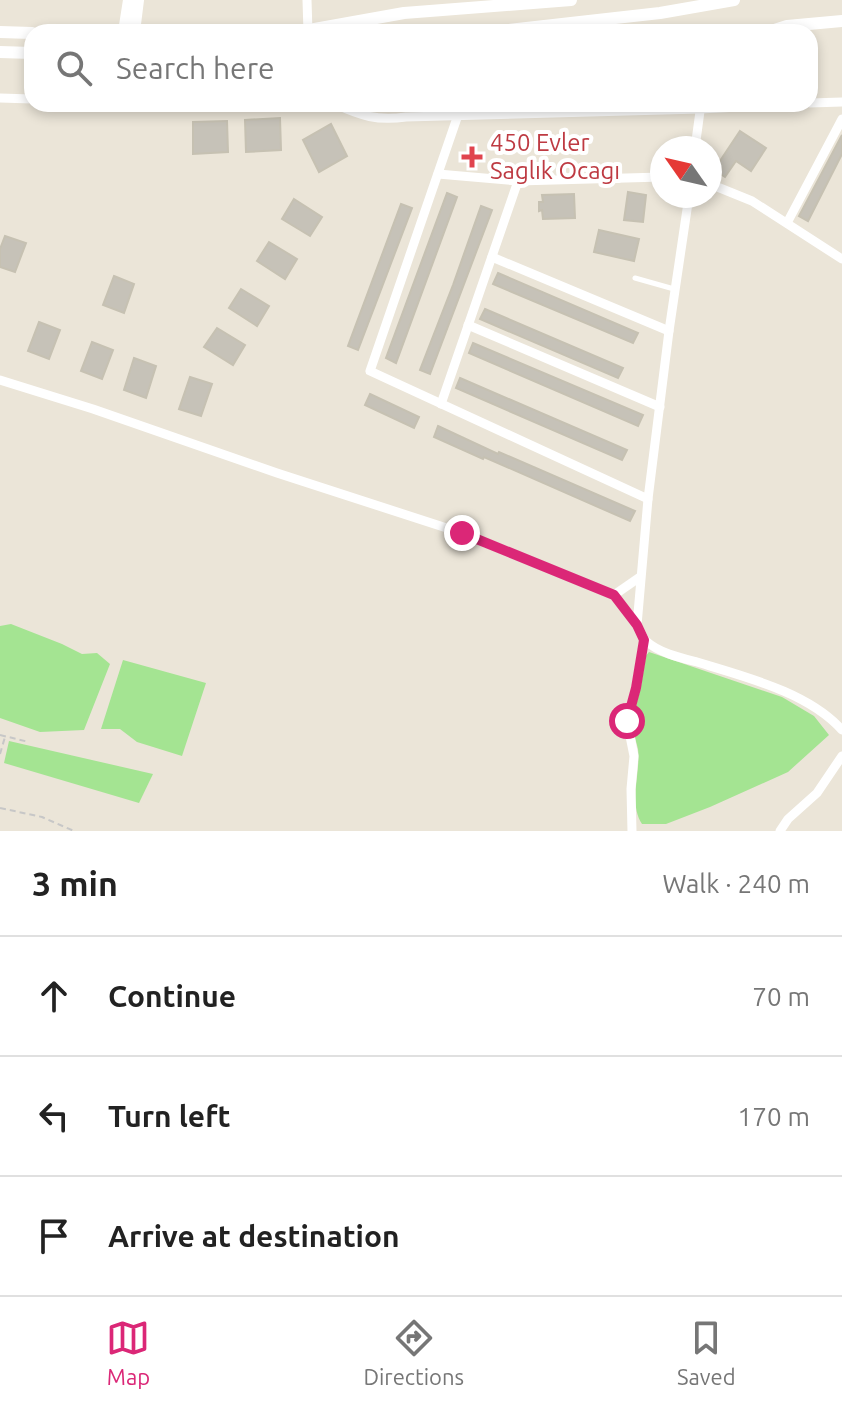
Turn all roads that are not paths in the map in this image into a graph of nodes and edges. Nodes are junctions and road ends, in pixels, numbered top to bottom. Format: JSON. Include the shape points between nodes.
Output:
{"nodes":[{"id":1,"x":129,"y":0,"type":"edge"},
{"id":2,"x":138,"y":0,"type":"edge"},
{"id":3,"x":307,"y":0,"type":"edge"},
{"id":4,"x":571,"y":0,"type":"edge"},
{"id":5,"x":734,"y":0,"type":"edge"},
{"id":6,"x":842,"y":21,"type":"edge"},
{"id":7,"x":125,"y":24,"type":"edge"},
{"id":8,"x":135,"y":24,"type":"edge"},
{"id":9,"x":308,"y":24,"type":"edge"},
{"id":10,"x":345,"y":24,"type":"edge"},
{"id":11,"x":562,"y":24,"type":"edge"},
{"id":12,"x":809,"y":24,"type":"edge"},
{"id":13,"x":0,"y":32,"type":"edge"},
{"id":14,"x":24,"y":33,"type":"edge"},
{"id":15,"x":0,"y":52,"type":"edge"},
{"id":16,"x":24,"y":53,"type":"edge"},
{"id":17,"x":0,"y":98,"type":"edge"},
{"id":18,"x":24,"y":99,"type":"edge"},
{"id":19,"x":842,"y":102,"type":"edge"},
{"id":20,"x":818,"y":103,"type":"edge"},
{"id":21,"x":352,"y":112,"type":"edge"},
{"id":22,"x":549,"y":112,"type":"edge"},
{"id":23,"x":699,"y":112,"type":"edge"},
{"id":24,"x":458,"y":115,"type":"junction"},
{"id":25,"x":842,"y":119,"type":"edge"},
{"id":26,"x":696,"y":136,"type":"edge"},
{"id":27,"x":438,"y":174,"type":"junction"},
{"id":28,"x":650,"y":177,"type":"edge"},
{"id":29,"x":518,"y":181,"type":"junction"},
{"id":30,"x":722,"y":189,"type":"edge"},
{"id":31,"x":687,"y":208,"type":"edge"},
{"id":32,"x":787,"y":223,"type":"junction"},
{"id":33,"x":492,"y":257,"type":"junction"},
{"id":34,"x":842,"y":259,"type":"edge"},
{"id":35,"x":635,"y":278,"type":"dead end"},
{"id":36,"x":675,"y":289,"type":"junction"},
{"id":37,"x":468,"y":325,"type":"junction"},
{"id":38,"x":669,"y":331,"type":"junction"},
{"id":39,"x":0,"y":380,"type":"edge"},
{"id":40,"x":441,"y":404,"type":"junction"},
{"id":41,"x":660,"y":407,"type":"junction"},
{"id":42,"x":648,"y":499,"type":"junction"},
{"id":43,"x":640,"y":577,"type":"junction"},
{"id":44,"x":614,"y":595,"type":"junction"},
{"id":45,"x":637,"y":625,"type":"junction"},
{"id":46,"x":644,"y":640,"type":"junction"},
{"id":47,"x":842,"y":730,"type":"edge"},
{"id":48,"x":842,"y":756,"type":"edge"},
{"id":49,"x":632,"y":831,"type":"edge"},
{"id":50,"x":780,"y":831,"type":"edge"}],
"edges":[{"from":1,"to":7,"type":"street"},
{"from":2,"to":8,"type":"street"},
{"from":3,"to":9,"type":"street"},
{"from":4,"to":10,"type":"street","via":[[404,13]]},
{"from":5,"to":11,"type":"street"},
{"from":6,"to":12,"type":"street"},
{"from":13,"to":14,"type":"street"},
{"from":15,"to":16,"type":"street"},
{"from":17,"to":18,"type":"street"},
{"from":19,"to":20,"type":"street"},
{"from":21,"to":24,"type":"street","via":[[382,120]]},
{"from":22,"to":24,"type":"street"},
{"from":23,"to":26,"type":"street"},
{"from":24,"to":27,"type":"street"},
{"from":25,"to":32,"type":"street"},
{"from":27,"to":29,"type":"street"},
{"from":27,"to":40,"type":"street","via":[[370,371]]},
{"from":28,"to":29,"type":"street"},
{"from":29,"to":33,"type":"street"},
{"from":30,"to":32,"type":"street"},
{"from":31,"to":36,"type":"street"},
{"from":32,"to":34,"type":"street"},
{"from":33,"to":37,"type":"street"},
{"from":33,"to":38,"type":"street"},
{"from":35,"to":36,"type":"lane"},
{"from":36,"to":38,"type":"street"},
{"from":37,"to":40,"type":"street"},
{"from":37,"to":41,"type":"street"},
{"from":38,"to":41,"type":"street"},
{"from":39,"to":44,"type":"street","via":[[462,533]]},
{"from":40,"to":42,"type":"street"},
{"from":41,"to":42,"type":"street"},
{"from":42,"to":43,"type":"street"},
{"from":43,"to":44,"type":"street"},
{"from":43,"to":45,"type":"street"},
{"from":44,"to":45,"type":"street"},
{"from":45,"to":46,"type":"street"},
{"from":46,"to":47,"type":"street","via":[[671,655],[811,704]]},
{"from":46,"to":49,"type":"street","via":[[627,721],[634,756]]},
{"from":48,"to":50,"type":"street","via":[[817,793]]}]}
